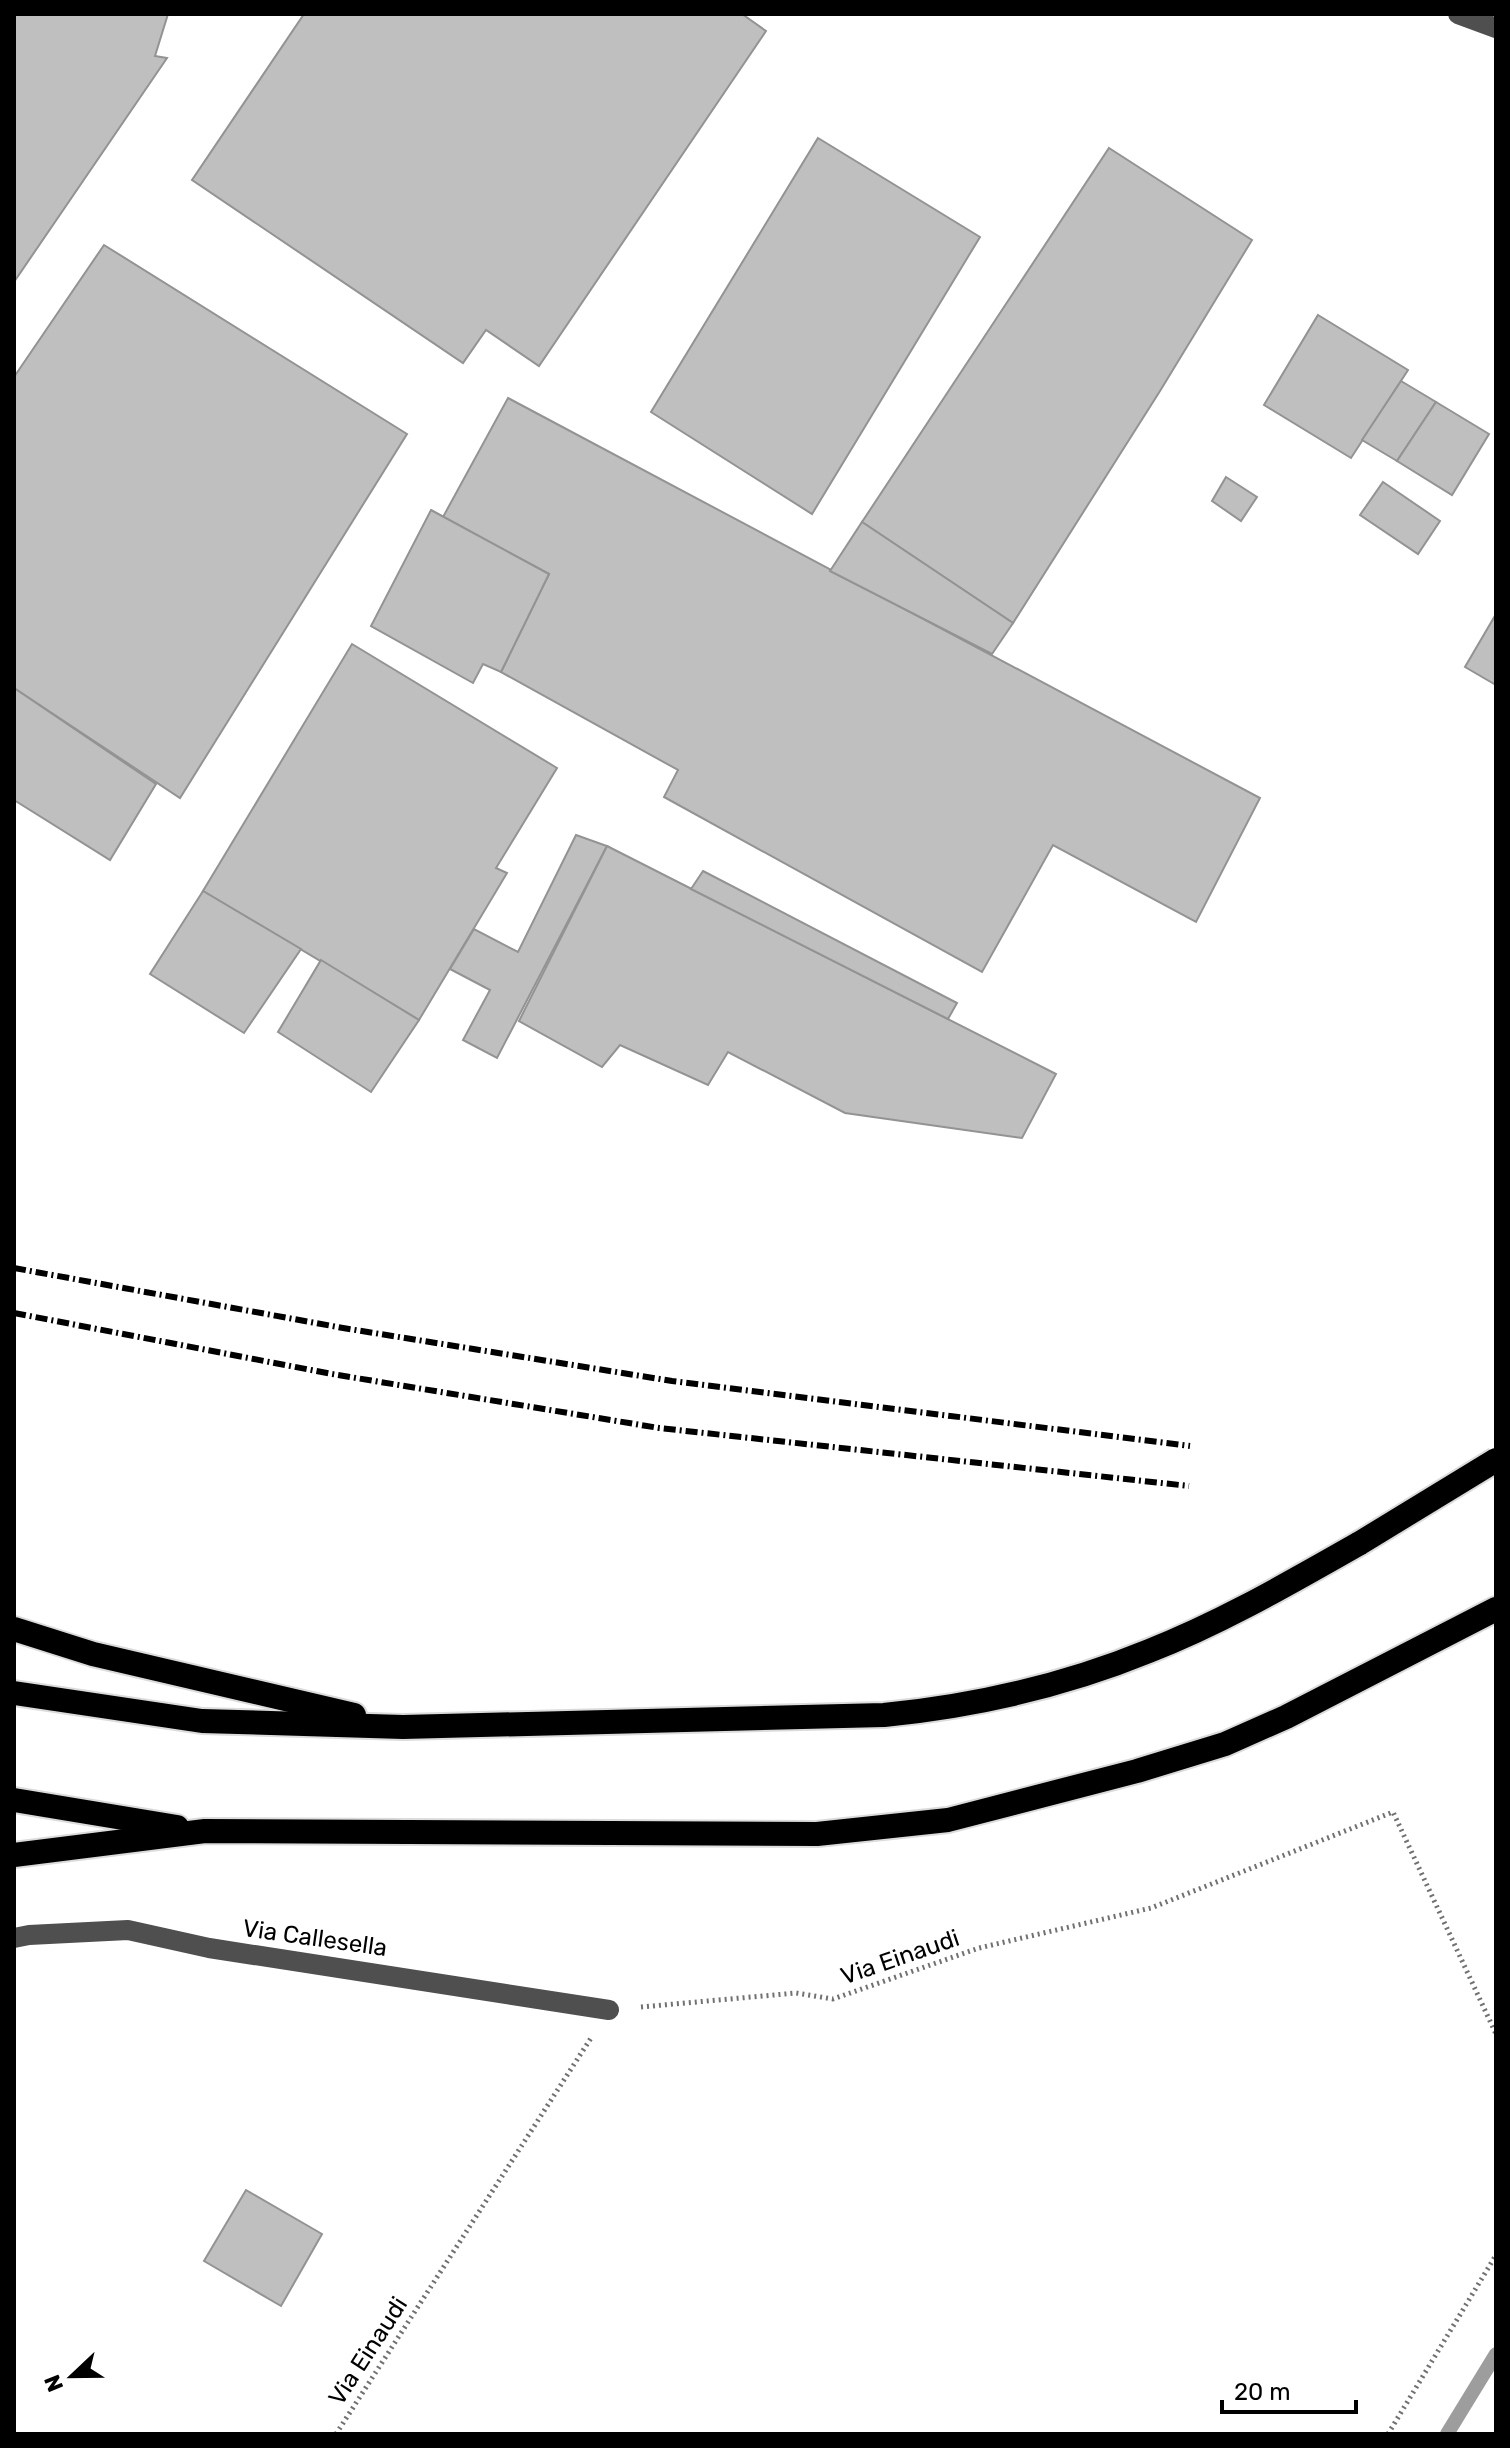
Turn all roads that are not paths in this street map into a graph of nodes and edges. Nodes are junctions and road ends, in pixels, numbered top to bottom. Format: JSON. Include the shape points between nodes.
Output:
{"nodes":[{"id":1,"x":1458,"y":14,"type":"edge"},
{"id":2,"x":1496,"y":28,"type":"edge"},
{"id":3,"x":1496,"y":1460,"type":"edge"},
{"id":4,"x":1496,"y":1609,"type":"edge"},
{"id":5,"x":14,"y":1629,"type":"edge"},
{"id":6,"x":14,"y":1693,"type":"edge"},
{"id":7,"x":403,"y":1727,"type":"junction"},
{"id":8,"x":14,"y":1800,"type":"edge"},
{"id":9,"x":205,"y":1831,"type":"junction"},
{"id":10,"x":14,"y":1855,"type":"edge"},
{"id":11,"x":14,"y":1938,"type":"edge"},
{"id":12,"x":609,"y":2010,"type":"road end"}],
"edges":[{"from":1,"to":2,"type":"street"},
{"from":3,"to":7,"type":"highway","bridge":true,"via":[[1264,1598],[1147,1652],[982,1701],[884,1715]]},
{"from":4,"to":9,"type":"highway","via":[[1225,1744],[948,1820],[817,1834]]},
{"from":5,"to":7,"type":"highway","via":[[93,1654]]},
{"from":6,"to":7,"type":"highway","via":[[202,1721]]},
{"from":8,"to":9,"type":"highway"},
{"from":9,"to":10,"type":"highway"},
{"from":11,"to":12,"type":"street","name":"Via Callesella","via":[[128,1930],[209,1948]]}]}
